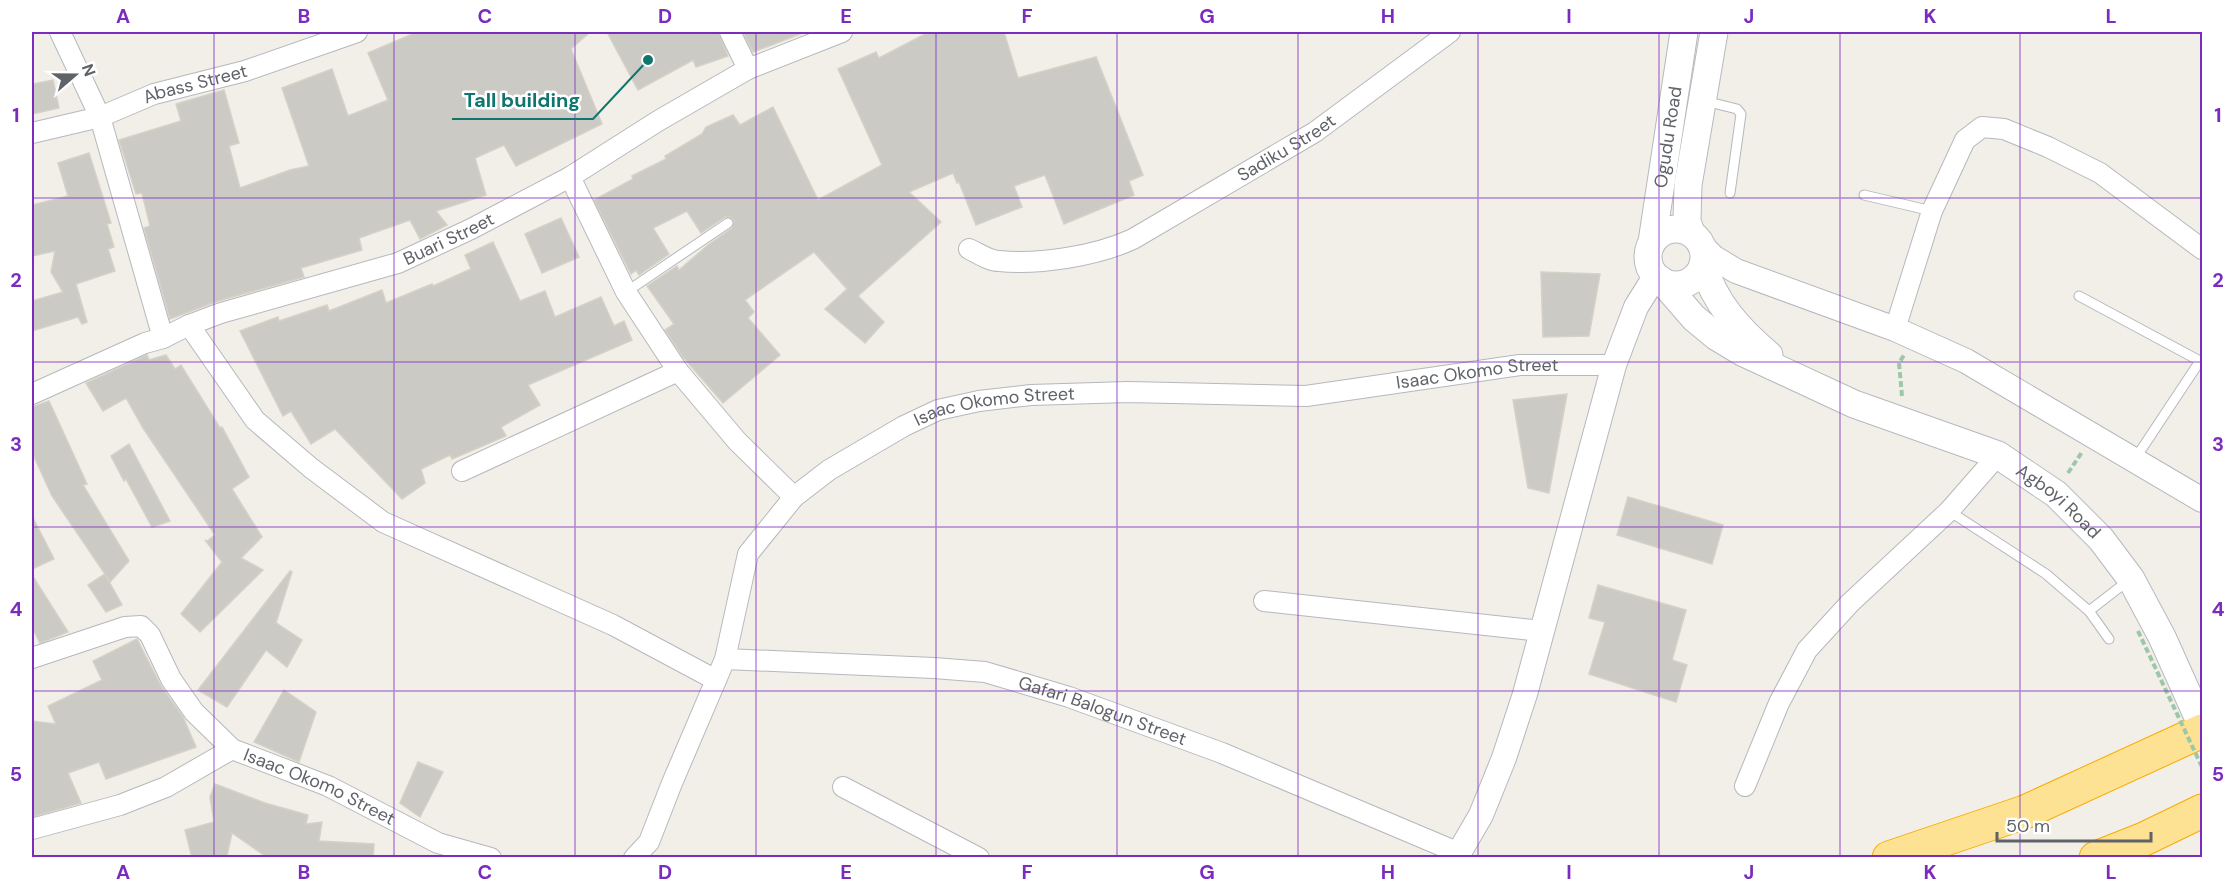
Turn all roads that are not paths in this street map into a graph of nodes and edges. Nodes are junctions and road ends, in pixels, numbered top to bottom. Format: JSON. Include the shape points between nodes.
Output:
{"nodes":[{"id":1,"x":60,"y":32,"type":"edge"},
{"id":2,"x":357,"y":32,"type":"edge"},
{"id":3,"x":730,"y":32,"type":"edge"},
{"id":4,"x":842,"y":32,"type":"edge"},
{"id":5,"x":1450,"y":32,"type":"edge"},
{"id":6,"x":1684,"y":32,"type":"edge"},
{"id":7,"x":1714,"y":32,"type":"edge"},
{"id":8,"x":748,"y":69,"type":"junction"},
{"id":9,"x":1702,"y":100,"type":"junction"},
{"id":10,"x":100,"y":117,"type":"junction"},
{"id":11,"x":32,"y":133,"type":"edge"},
{"id":12,"x":570,"y":177,"type":"junction"},
{"id":13,"x":1731,"y":193,"type":"dead end"},
{"id":14,"x":1864,"y":195,"type":"dead end"},
{"id":15,"x":1932,"y":212,"type":"junction"},
{"id":16,"x":728,"y":223,"type":"dead end"},
{"id":17,"x":1652,"y":242,"type":"junction"},
{"id":18,"x":1698,"y":248,"type":"junction"},
{"id":19,"x":969,"y":249,"type":"dead end"},
{"id":20,"x":2202,"y":249,"type":"edge"},
{"id":21,"x":1658,"y":278,"type":"junction"},
{"id":22,"x":626,"y":292,"type":"junction"},
{"id":23,"x":2079,"y":296,"type":"dead end"},
{"id":24,"x":189,"y":324,"type":"junction"},
{"id":25,"x":1895,"y":329,"type":"junction"},
{"id":26,"x":163,"y":338,"type":"junction"},
{"id":27,"x":2201,"y":362,"type":"edge"},
{"id":28,"x":1614,"y":365,"type":"junction"},
{"id":29,"x":678,"y":371,"type":"junction"},
{"id":30,"x":1817,"y":387,"type":"junction"},
{"id":31,"x":32,"y":394,"type":"edge"},
{"id":32,"x":1998,"y":455,"type":"junction"},
{"id":33,"x":2134,"y":461,"type":"junction"},
{"id":34,"x":462,"y":471,"type":"dead end"},
{"id":35,"x":794,"y":497,"type":"junction"},
{"id":36,"x":2202,"y":500,"type":"edge"},
{"id":37,"x":1949,"y":512,"type":"junction"},
{"id":38,"x":2131,"y":579,"type":"junction"},
{"id":39,"x":1264,"y":601,"type":"dead end"},
{"id":40,"x":2089,"y":611,"type":"junction"},
{"id":41,"x":1541,"y":631,"type":"junction"},
{"id":42,"x":2109,"y":639,"type":"dead end"},
{"id":43,"x":32,"y":658,"type":"edge"},
{"id":44,"x":725,"y":659,"type":"junction"},
{"id":45,"x":716,"y":680,"type":"junction"},
{"id":46,"x":2202,"y":726,"type":"edge"},
{"id":47,"x":2202,"y":731,"type":"edge"},
{"id":48,"x":232,"y":749,"type":"junction"},
{"id":49,"x":1745,"y":786,"type":"dead end"},
{"id":50,"x":843,"y":788,"type":"dead end"},
{"id":51,"x":2202,"y":811,"type":"edge"},
{"id":52,"x":32,"y":829,"type":"edge"},
{"id":53,"x":1458,"y":855,"type":"edge"},
{"id":54,"x":491,"y":858,"type":"edge"},
{"id":55,"x":634,"y":858,"type":"edge"},
{"id":56,"x":979,"y":858,"type":"edge"},
{"id":57,"x":1889,"y":858,"type":"edge"},
{"id":58,"x":2096,"y":858,"type":"edge"}],
"edges":[{"from":1,"to":10,"type":"street"},
{"from":2,"to":10,"type":"street","name":"Abass Street","via":[[245,71],[154,94]]},
{"from":3,"to":8,"type":"street"},
{"from":4,"to":8,"type":"street","name":"Buari Street"},
{"from":5,"to":19,"type":"street","name":"Sadiku Street","via":[[1315,132],[1112,249],[1052,259],[997,261]]},
{"from":6,"to":17,"type":"main road","name":"Ogudu Road"},
{"from":7,"to":9,"type":"main road","name":"Ogudu Road"},
{"from":8,"to":12,"type":"street","name":"Buari Street"},
{"from":9,"to":13,"type":"lane","via":[[1737,109],[1741,114]]},
{"from":9,"to":18,"type":"main road","name":"Ogudu Road","via":[[1688,185],[1687,221]]},
{"from":10,"to":11,"type":"street","name":"Abass Street"},
{"from":10,"to":26,"type":"street"},
{"from":12,"to":22,"type":"street"},
{"from":12,"to":24,"type":"street","name":"Buari Street","via":[[471,230],[398,263]]},
{"from":14,"to":15,"type":"lane"},
{"from":15,"to":20,"type":"street","via":[[1965,140],[1982,127],[2004,129],[2100,173]]},
{"from":15,"to":25,"type":"street"},
{"from":16,"to":22,"type":"lane"},
{"from":17,"to":18,"type":"main road","via":[[1663,232],[1682,229]]},
{"from":17,"to":21,"type":"main road","via":[[1648,261]]},
{"from":18,"to":21,"type":"main road","via":[[1698,273],[1683,284]]},
{"from":18,"to":25,"type":"street","via":[[1736,271]]},
{"from":18,"to":30,"type":"main road","name":"Ogudu Road","via":[[1709,285],[1730,318],[1768,354]]},
{"from":21,"to":28,"type":"street","via":[[1636,307]]},
{"from":21,"to":30,"type":"main road","via":[[1717,337]]},
{"from":22,"to":29,"type":"street"},
{"from":23,"to":27,"type":"lane"},
{"from":24,"to":26,"type":"street","name":"Buari Street"},
{"from":24,"to":45,"type":"street","via":[[255,420],[383,522],[613,625]]},
{"from":25,"to":33,"type":"street","via":[[1965,361]]},
{"from":26,"to":31,"type":"street","name":"Buari Street"},
{"from":27,"to":33,"type":"lane"},
{"from":28,"to":35,"type":"street","name":"Isaac Okomo Street","via":[[1520,365],[1306,396],[1128,392],[979,401],[938,410],[904,426],[829,470]]},
{"from":28,"to":41,"type":"street"},
{"from":29,"to":34,"type":"street"},
{"from":29,"to":35,"type":"street","via":[[737,441]]},
{"from":30,"to":32,"type":"main road","name":"Agboyi Road"},
{"from":32,"to":37,"type":"street"},
{"from":32,"to":38,"type":"main road","name":"Agboyi Road","via":[[2056,494],[2101,539]]},
{"from":33,"to":36,"type":"street"},
{"from":35,"to":44,"type":"street","name":"Isaac Okomo Street","via":[[748,554]]},
{"from":37,"to":40,"type":"lane","via":[[2046,574]]},
{"from":37,"to":49,"type":"street","via":[[1850,603],[1807,650],[1779,703]]},
{"from":38,"to":40,"type":"lane"},
{"from":38,"to":46,"type":"main road","name":"Agboyi Road","via":[[2150,634]]},
{"from":39,"to":41,"type":"street"},
{"from":40,"to":42,"type":"lane"},
{"from":41,"to":53,"type":"street","via":[[1504,758],[1481,815]]},
{"from":43,"to":48,"type":"street","name":"Isaac Okomo Street","via":[[124,627],[141,626],[194,712]]},
{"from":44,"to":45,"type":"street","name":"Isaac Okomo Street"},
{"from":44,"to":53,"type":"street","name":"Gafari Balogun Street","via":[[985,672],[1222,753]]},
{"from":45,"to":55,"type":"street","name":"Isaac Okomo Street","via":[[649,842]]},
{"from":47,"to":57,"type":"highway","via":[[2025,812]]},
{"from":48,"to":52,"type":"street","via":[[166,787],[120,805]]},
{"from":48,"to":54,"type":"street","name":"Isaac Okomo Street","via":[[328,786],[438,843]]},
{"from":50,"to":56,"type":"street"},
{"from":51,"to":58,"type":"highway"}]}
